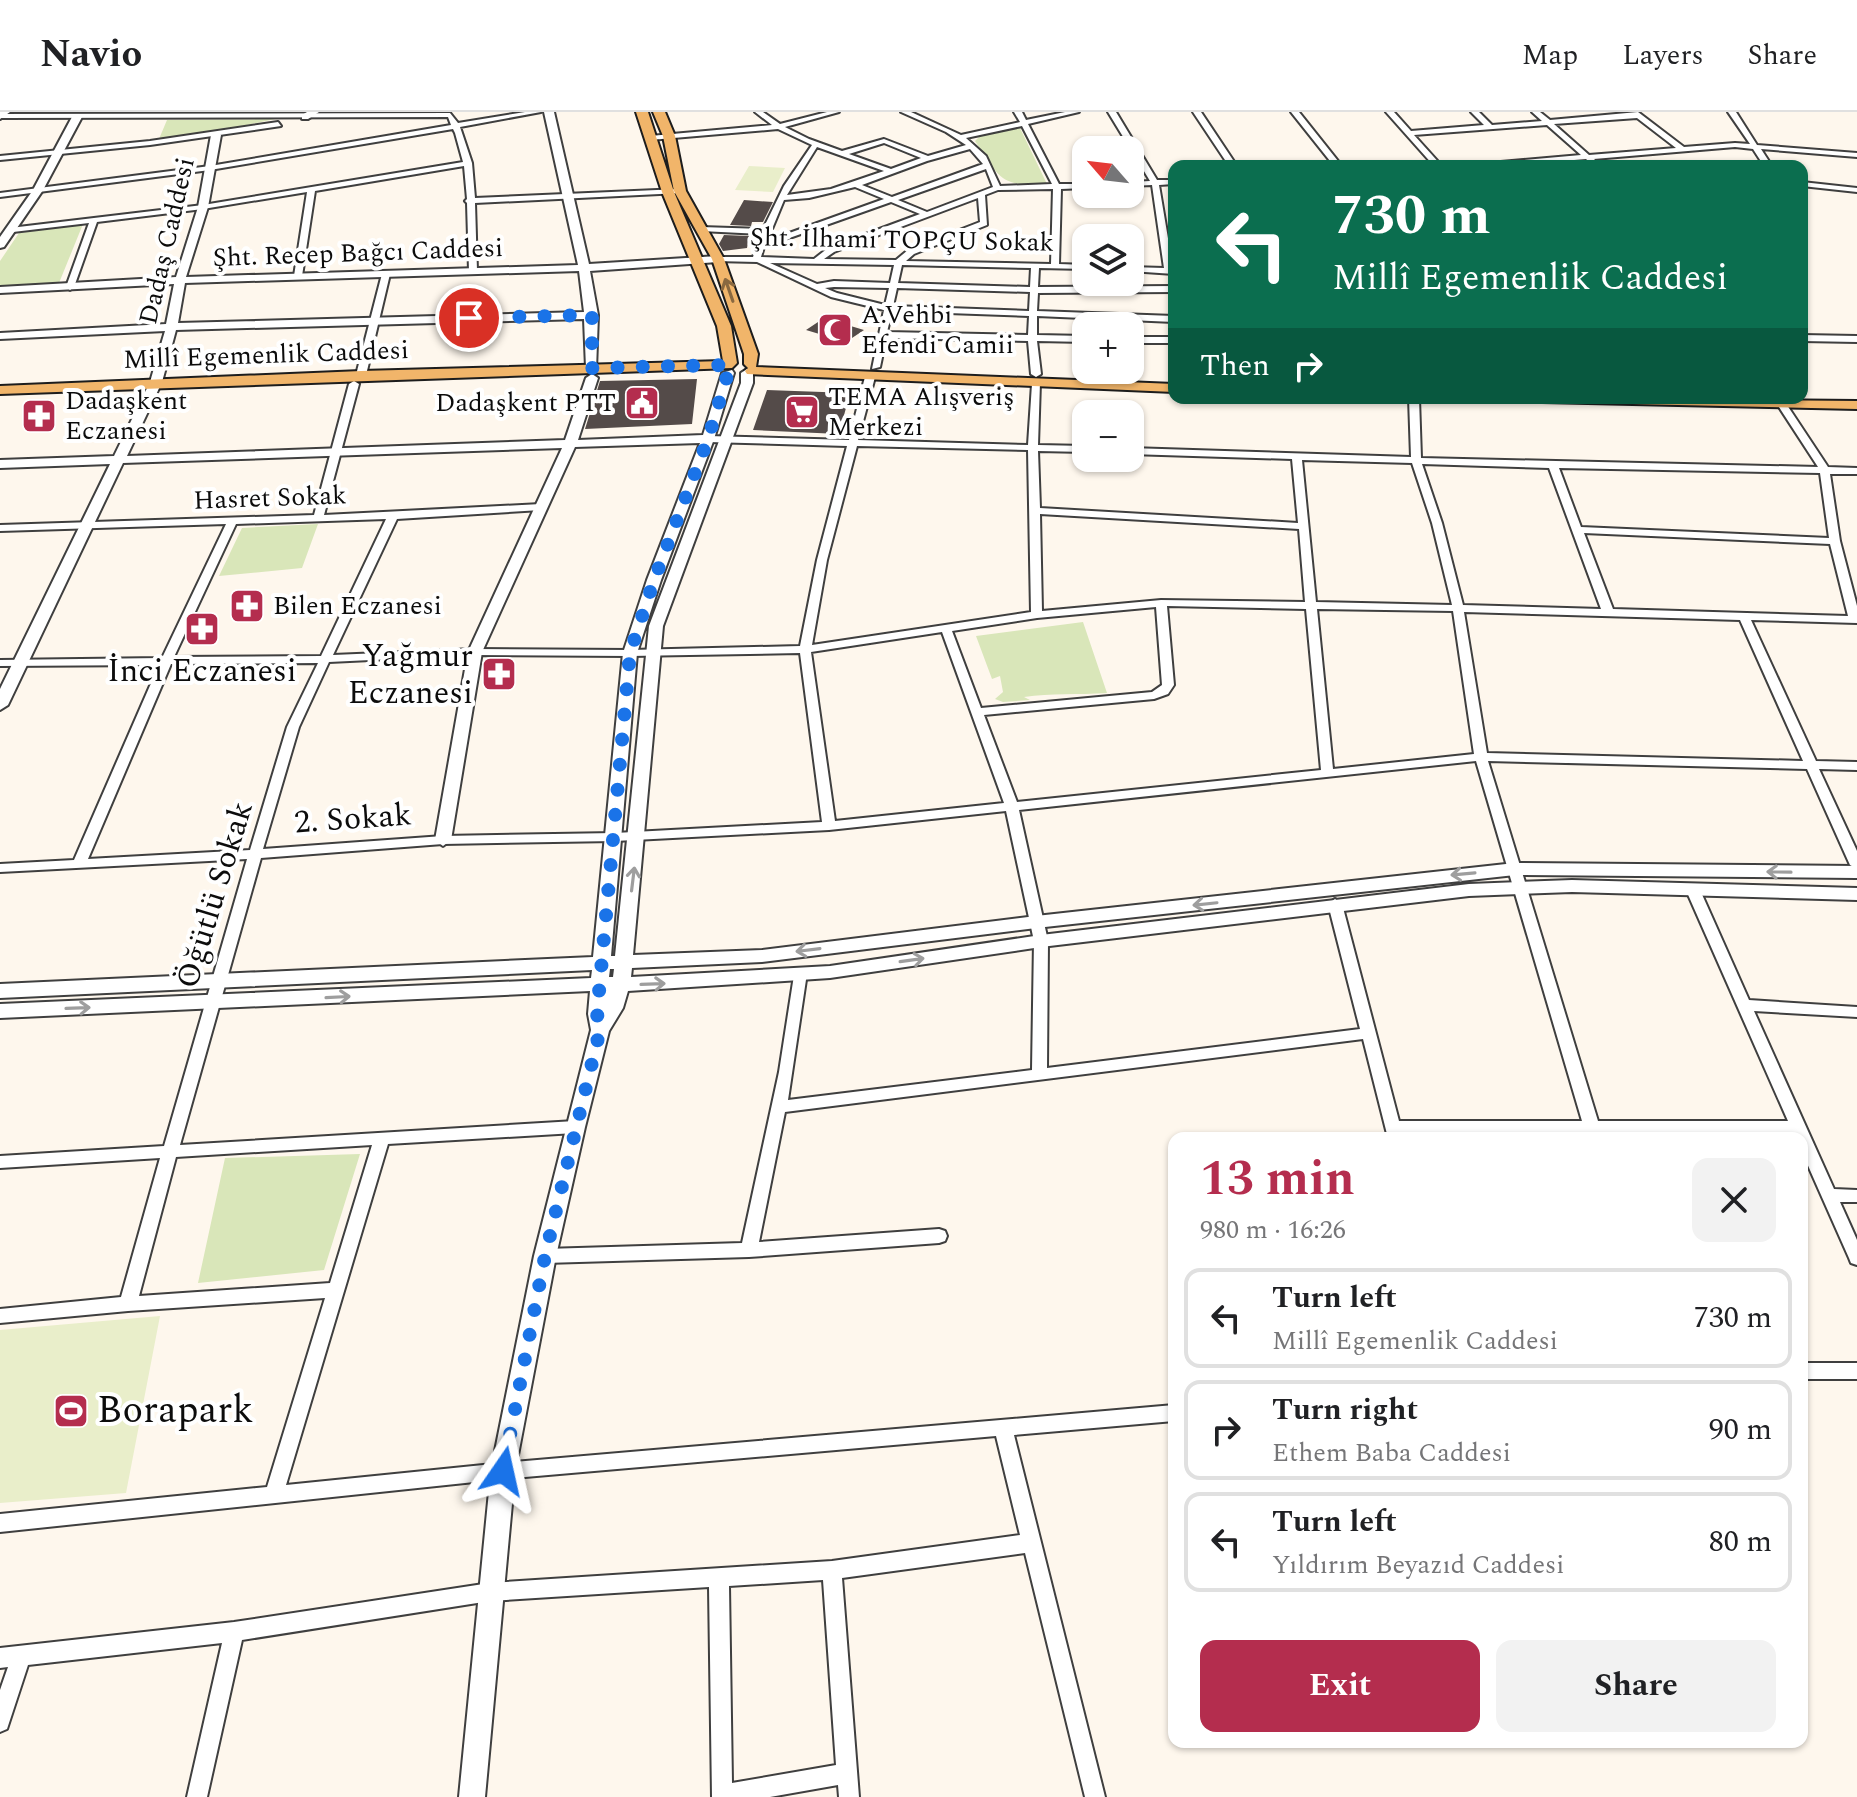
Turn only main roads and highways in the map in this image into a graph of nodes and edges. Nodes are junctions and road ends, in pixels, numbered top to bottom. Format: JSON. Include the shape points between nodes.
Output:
{"nodes":[{"id":1,"x":642,"y":112,"type":"edge"},
{"id":2,"x":659,"y":112,"type":"edge"},
{"id":3,"x":674,"y":191,"type":"junction"},
{"id":4,"x":727,"y":368,"type":"junction"},
{"id":5,"x":751,"y":368,"type":"junction"},
{"id":6,"x":1168,"y":378,"type":"edge"},
{"id":7,"x":1036,"y":379,"type":"junction"},
{"id":8,"x":154,"y":387,"type":"junction"},
{"id":9,"x":1168,"y":388,"type":"edge"},
{"id":10,"x":0,"y":390,"type":"edge"},
{"id":11,"x":1808,"y":394,"type":"edge"},
{"id":12,"x":1857,"y":395,"type":"edge"},
{"id":13,"x":0,"y":401,"type":"edge"},
{"id":14,"x":1782,"y":404,"type":"edge"},
{"id":15,"x":1857,"y":405,"type":"edge"}],
"edges":[{"from":1,"to":3,"type":"main road"},
{"from":2,"to":3,"type":"main road","via":[[669,136]]},
{"from":3,"to":4,"type":"main road","via":[[724,326]]},
{"from":5,"to":3,"type":"main road","one_way":true,"via":[[751,354],[718,259]]},
{"from":4,"to":5,"type":"main road","name":"Millî Egemenlik Caddesi"},
{"from":4,"to":8,"type":"main road","name":"Millî Egemenlik Caddesi"},
{"from":5,"to":7,"type":"main road","name":"Millî Egemenlik Caddesi"},
{"from":6,"to":7,"type":"main road"},
{"from":7,"to":9,"type":"main road"},
{"from":8,"to":10,"type":"main road","name":"Millî Egemenlik Caddesi"},
{"from":8,"to":13,"type":"main road","name":"Millî Egemenlik Caddesi"},
{"from":11,"to":12,"type":"main road"},
{"from":14,"to":15,"type":"main road"}]}
